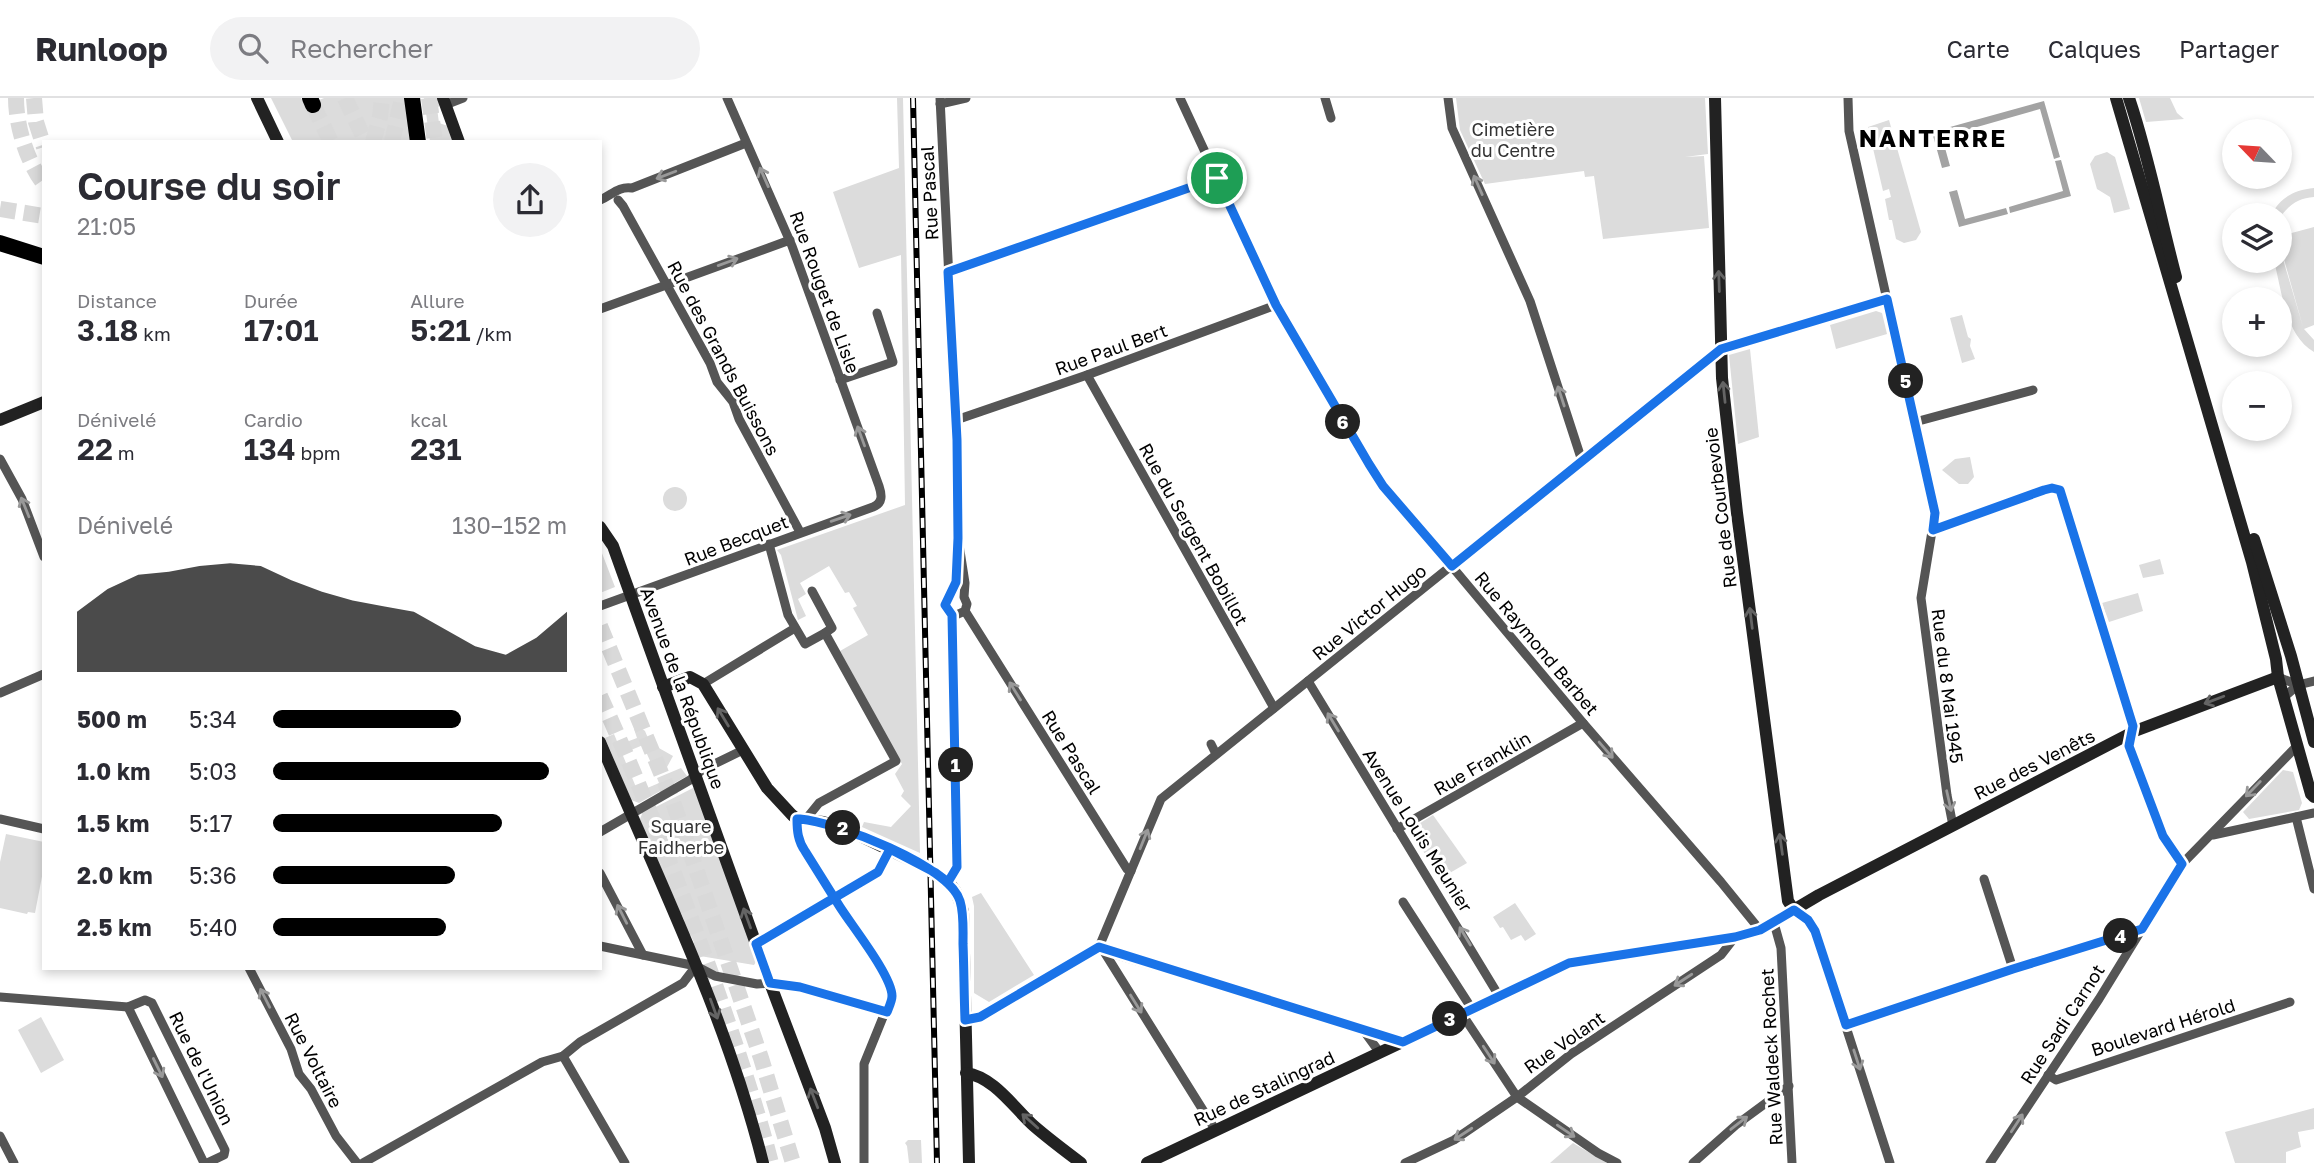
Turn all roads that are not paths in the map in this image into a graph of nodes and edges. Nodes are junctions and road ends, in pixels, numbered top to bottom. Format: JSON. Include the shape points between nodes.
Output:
{"nodes":[{"id":1,"x":257,"y":98,"type":"edge"},
{"id":2,"x":412,"y":98,"type":"edge"},
{"id":3,"x":463,"y":98,"type":"edge"},
{"id":4,"x":727,"y":98,"type":"edge"},
{"id":5,"x":966,"y":98,"type":"edge"},
{"id":6,"x":1180,"y":98,"type":"edge"},
{"id":7,"x":1325,"y":98,"type":"edge"},
{"id":8,"x":1448,"y":98,"type":"edge"},
{"id":9,"x":1715,"y":98,"type":"edge"},
{"id":10,"x":1848,"y":98,"type":"edge"},
{"id":11,"x":2116,"y":98,"type":"edge"},
{"id":12,"x":2129,"y":98,"type":"edge"},
{"id":13,"x":444,"y":101,"type":"edge"},
{"id":14,"x":940,"y":101,"type":"edge"},
{"id":15,"x":1331,"y":118,"type":"dead end"},
{"id":16,"x":277,"y":140,"type":"edge"},
{"id":17,"x":418,"y":140,"type":"edge"},
{"id":18,"x":457,"y":140,"type":"edge"},
{"id":19,"x":746,"y":143,"type":"junction"},
{"id":20,"x":1217,"y":178,"type":"junction"},
{"id":21,"x":632,"y":188,"type":"junction"},
{"id":22,"x":602,"y":199,"type":"edge"},
{"id":23,"x":618,"y":200,"type":"junction"},
{"id":24,"x":790,"y":240,"type":"junction"},
{"id":25,"x":0,"y":243,"type":"edge"},
{"id":26,"x":42,"y":256,"type":"edge"},
{"id":27,"x":948,"y":272,"type":"junction"},
{"id":28,"x":667,"y":284,"type":"junction"},
{"id":29,"x":1887,"y":299,"type":"junction"},
{"id":30,"x":1276,"y":305,"type":"junction"},
{"id":31,"x":602,"y":308,"type":"edge"},
{"id":32,"x":877,"y":313,"type":"dead end"},
{"id":33,"x":1721,"y":349,"type":"junction"},
{"id":34,"x":1087,"y":375,"type":"junction"},
{"id":35,"x":840,"y":380,"type":"junction"},
{"id":36,"x":2033,"y":390,"type":"dead end"},
{"id":37,"x":42,"y":402,"type":"edge"},
{"id":38,"x":0,"y":420,"type":"edge"},
{"id":39,"x":956,"y":420,"type":"junction"},
{"id":40,"x":1916,"y":422,"type":"junction"},
{"id":41,"x":0,"y":459,"type":"edge"},
{"id":42,"x":1582,"y":461,"type":"junction"},
{"id":43,"x":881,"y":501,"type":"joint"},
{"id":44,"x":602,"y":530,"type":"edge"},
{"id":45,"x":1933,"y":530,"type":"junction"},
{"id":46,"x":800,"y":533,"type":"junction"},
{"id":47,"x":40,"y":537,"type":"edge"},
{"id":48,"x":958,"y":538,"type":"junction"},
{"id":49,"x":769,"y":544,"type":"junction"},
{"id":50,"x":1452,"y":566,"type":"junction"},
{"id":51,"x":812,"y":591,"type":"dead end"},
{"id":52,"x":951,"y":594,"type":"junction"},
{"id":53,"x":631,"y":596,"type":"junction"},
{"id":54,"x":964,"y":597,"type":"junction"},
{"id":55,"x":602,"y":605,"type":"edge"},
{"id":56,"x":965,"y":611,"type":"junction"},
{"id":57,"x":952,"y":615,"type":"junction"},
{"id":58,"x":795,"y":628,"type":"junction"},
{"id":59,"x":825,"y":633,"type":"junction"},
{"id":60,"x":42,"y":675,"type":"edge"},
{"id":61,"x":2278,"y":677,"type":"junction"},
{"id":62,"x":1308,"y":681,"type":"junction"},
{"id":63,"x":2314,"y":681,"type":"edge"},
{"id":64,"x":703,"y":684,"type":"junction"},
{"id":65,"x":2298,"y":685,"type":"junction"},
{"id":66,"x":663,"y":687,"type":"junction"},
{"id":67,"x":0,"y":693,"type":"edge"},
{"id":68,"x":2284,"y":697,"type":"junction"},
{"id":69,"x":1274,"y":708,"type":"junction"},
{"id":70,"x":1583,"y":723,"type":"junction"},
{"id":71,"x":1224,"y":733,"type":"dead end"},
{"id":72,"x":2130,"y":735,"type":"junction"},
{"id":73,"x":2314,"y":742,"type":"edge"},
{"id":74,"x":1230,"y":743,"type":"junction"},
{"id":75,"x":1211,"y":744,"type":"dead end"},
{"id":76,"x":2298,"y":746,"type":"junction"},
{"id":77,"x":602,"y":747,"type":"edge"},
{"id":78,"x":743,"y":750,"type":"junction"},
{"id":79,"x":1216,"y":754,"type":"junction"},
{"id":80,"x":696,"y":775,"type":"junction"},
{"id":81,"x":2314,"y":797,"type":"edge"},
{"id":82,"x":2314,"y":813,"type":"edge"},
{"id":83,"x":631,"y":814,"type":"junction"},
{"id":84,"x":2296,"y":817,"type":"junction"},
{"id":85,"x":0,"y":819,"type":"edge"},
{"id":86,"x":801,"y":819,"type":"junction"},
{"id":87,"x":1953,"y":826,"type":"junction"},
{"id":88,"x":42,"y":829,"type":"edge"},
{"id":89,"x":1397,"y":829,"type":"junction"},
{"id":90,"x":602,"y":831,"type":"edge"},
{"id":91,"x":2212,"y":835,"type":"junction"},
{"id":92,"x":890,"y":849,"type":"junction"},
{"id":93,"x":2182,"y":864,"type":"junction"},
{"id":94,"x":1132,"y":871,"type":"junction"},
{"id":95,"x":602,"y":877,"type":"edge"},
{"id":96,"x":1984,"y":879,"type":"dead end"},
{"id":97,"x":948,"y":882,"type":"junction"},
{"id":98,"x":2314,"y":889,"type":"edge"},
{"id":99,"x":834,"y":898,"type":"junction"},
{"id":100,"x":1403,"y":902,"type":"dead end"},
{"id":101,"x":1794,"y":910,"type":"junction"},
{"id":102,"x":1774,"y":923,"type":"junction"},
{"id":103,"x":2142,"y":929,"type":"junction"},
{"id":104,"x":1760,"y":930,"type":"junction"},
{"id":105,"x":1735,"y":937,"type":"junction"},
{"id":106,"x":756,"y":944,"type":"junction"},
{"id":107,"x":602,"y":946,"type":"edge"},
{"id":108,"x":1102,"y":949,"type":"junction"},
{"id":109,"x":643,"y":955,"type":"junction"},
{"id":110,"x":696,"y":966,"type":"junction"},
{"id":111,"x":2013,"y":969,"type":"junction"},
{"id":112,"x":250,"y":970,"type":"edge"},
{"id":113,"x":770,"y":983,"type":"junction"},
{"id":114,"x":1499,"y":996,"type":"junction"},
{"id":115,"x":0,"y":997,"type":"edge"},
{"id":116,"x":2290,"y":1002,"type":"dead end"},
{"id":117,"x":128,"y":1007,"type":"junction"},
{"id":118,"x":1467,"y":1011,"type":"junction"},
{"id":119,"x":887,"y":1012,"type":"junction"},
{"id":120,"x":965,"y":1020,"type":"junction"},
{"id":121,"x":1846,"y":1025,"type":"junction"},
{"id":122,"x":1363,"y":1029,"type":"junction"},
{"id":123,"x":1403,"y":1042,"type":"junction"},
{"id":124,"x":1380,"y":1053,"type":"junction"},
{"id":125,"x":563,"y":1056,"type":"junction"},
{"id":126,"x":966,"y":1073,"type":"junction"},
{"id":127,"x":2048,"y":1075,"type":"junction"},
{"id":128,"x":1789,"y":1086,"type":"junction"},
{"id":129,"x":1517,"y":1097,"type":"junction"},
{"id":130,"x":1216,"y":1131,"type":"junction"},
{"id":131,"x":0,"y":1136,"type":"edge"},
{"id":132,"x":14,"y":1163,"type":"edge"},
{"id":133,"x":205,"y":1163,"type":"edge"},
{"id":134,"x":357,"y":1163,"type":"edge"},
{"id":135,"x":363,"y":1163,"type":"edge"},
{"id":136,"x":625,"y":1163,"type":"edge"},
{"id":137,"x":763,"y":1163,"type":"edge"},
{"id":138,"x":835,"y":1163,"type":"edge"},
{"id":139,"x":864,"y":1163,"type":"edge"},
{"id":140,"x":969,"y":1163,"type":"edge"},
{"id":141,"x":1081,"y":1163,"type":"edge"},
{"id":142,"x":1147,"y":1163,"type":"edge"},
{"id":143,"x":1405,"y":1163,"type":"edge"},
{"id":144,"x":1617,"y":1163,"type":"edge"},
{"id":145,"x":1693,"y":1163,"type":"edge"},
{"id":146,"x":1792,"y":1163,"type":"edge"},
{"id":147,"x":1890,"y":1163,"type":"edge"},
{"id":148,"x":1990,"y":1163,"type":"edge"}],
"edges":[{"from":1,"to":16,"type":"street"},
{"from":2,"to":17,"type":"highway"},
{"from":3,"to":13,"type":"street"},
{"from":4,"to":19,"type":"street","name":"Rue Rouget de Lisle"},
{"from":5,"to":14,"type":"street"},
{"from":6,"to":20,"type":"street","name":"Rue Raymond Barbet"},
{"from":7,"to":15,"type":"street"},
{"from":42,"to":8,"type":"street","one_way":true,"via":[[1530,301],[1452,128]]},
{"from":33,"to":9,"type":"street","name":"Rue de Courbevoie","one_way":true},
{"from":10,"to":29,"type":"street","name":"Rue du 8 Mai 1945","via":[[1849,131]]},
{"from":11,"to":61,"type":"street","via":[[2252,562]]},
{"from":12,"to":65,"type":"street","via":[[2187,318]]},
{"from":13,"to":18,"type":"street"},
{"from":14,"to":27,"type":"street","name":"Rue Pascal"},
{"from":19,"to":21,"type":"street","one_way":true},
{"from":24,"to":19,"type":"street","name":"Rue Rouget de Lisle","one_way":true},
{"from":20,"to":27,"type":"street"},
{"from":20,"to":30,"type":"street","name":"Rue Raymond Barbet"},
{"from":21,"to":22,"type":"street","via":[[615,190]]},
{"from":21,"to":23,"type":"street"},
{"from":22,"to":23,"type":"street"},
{"from":23,"to":28,"type":"street","name":"Rue des Grands Buissons"},
{"from":28,"to":24,"type":"street","one_way":true},
{"from":24,"to":35,"type":"street","name":"Rue Rouget de Lisle"},
{"from":25,"to":26,"type":"highway"},
{"from":27,"to":39,"type":"street","name":"Rue Pascal"},
{"from":28,"to":31,"type":"street"},
{"from":28,"to":46,"type":"street","name":"Rue des Grands Buissons"},
{"from":29,"to":33,"type":"street"},
{"from":29,"to":40,"type":"street","name":"Rue du 8 Mai 1945"},
{"from":30,"to":34,"type":"street","name":"Rue Paul Bert"},
{"from":30,"to":50,"type":"street","name":"Rue Raymond Barbet","via":[[1377,477]]},
{"from":32,"to":35,"type":"street","via":[[893,362]]},
{"from":33,"to":42,"type":"street","name":"Rue Victor Hugo"},
{"from":101,"to":33,"type":"street","name":"Rue de Courbevoie","one_way":true,"via":[[1788,901],[1739,526]]},
{"from":34,"to":39,"type":"street","name":"Rue Paul Bert"},
{"from":34,"to":69,"type":"street","name":"Rue du Sergent Bobillot"},
{"from":43,"to":35,"type":"street","name":"Rue Rouget de Lisle","one_way":true},
{"from":36,"to":40,"type":"street"},
{"from":37,"to":38,"type":"street"},
{"from":39,"to":48,"type":"street","name":"Rue Pascal"},
{"from":40,"to":45,"type":"street","name":"Rue du 8 Mai 1945","via":[[1935,513]]},
{"from":47,"to":41,"type":"street","one_way":true},
{"from":42,"to":50,"type":"street","name":"Rue Victor Hugo"},
{"from":46,"to":43,"type":"street","name":"Rue Becquet","one_way":true},
{"from":44,"to":53,"type":"street","name":"Avenue de la République","via":[[613,546]]},
{"from":45,"to":72,"type":"street","via":[[2044,490],[2060,490],[2133,726]]},
{"from":45,"to":87,"type":"street","name":"Rue du 8 Mai 1945","one_way":true,"via":[[1921,598]]},
{"from":46,"to":49,"type":"street","name":"Rue Becquet"},
{"from":48,"to":52,"type":"street","name":"Rue Pascal"},
{"from":48,"to":54,"type":"street","name":"Rue Pascal"},
{"from":49,"to":53,"type":"street","name":"Rue Becquet"},
{"from":49,"to":58,"type":"street"},
{"from":50,"to":62,"type":"street","name":"Rue Victor Hugo"},
{"from":50,"to":70,"type":"street","name":"Rue Raymond Barbet"},
{"from":51,"to":59,"type":"street","via":[[832,628]]},
{"from":52,"to":54,"type":"street"},
{"from":52,"to":57,"type":"street","name":"Rue Pascal","via":[[945,605]]},
{"from":53,"to":55,"type":"street","name":"Rue Becquet"},
{"from":53,"to":66,"type":"street","name":"Avenue de la République"},
{"from":54,"to":56,"type":"street","name":"Rue Pascal"},
{"from":56,"to":57,"type":"street"},
{"from":94,"to":56,"type":"street","name":"Rue Pascal","one_way":true,"via":[[1126,869]]},
{"from":57,"to":97,"type":"street","via":[[958,853],[957,867]]},
{"from":58,"to":59,"type":"street","via":[[804,644]]},
{"from":58,"to":64,"type":"street"},
{"from":59,"to":86,"type":"street","via":[[896,761],[819,803]]},
{"from":60,"to":67,"type":"street"},
{"from":61,"to":65,"type":"street"},
{"from":61,"to":68,"type":"street"},
{"from":61,"to":72,"type":"street","name":"Rue des Venêts","one_way":true},
{"from":62,"to":69,"type":"street","name":"Rue Victor Hugo"},
{"from":89,"to":62,"type":"street","name":"Avenue Louis Meunier","one_way":true},
{"from":63,"to":65,"type":"street"},
{"from":64,"to":66,"type":"street","via":[[691,677]]},
{"from":78,"to":64,"type":"street","one_way":true},
{"from":65,"to":68,"type":"street"},
{"from":65,"to":73,"type":"street"},
{"from":66,"to":80,"type":"street","name":"Avenue de la République"},
{"from":68,"to":76,"type":"street"},
{"from":69,"to":74,"type":"street","name":"Rue Victor Hugo"},
{"from":70,"to":89,"type":"street","name":"Rue Franklin"},
{"from":70,"to":104,"type":"street","name":"Rue Raymond Barbet","one_way":true},
{"from":71,"to":74,"type":"street"},
{"from":72,"to":87,"type":"street","name":"Rue des Venêts"},
{"from":72,"to":93,"type":"street","via":[[2129,746],[2163,836]]},
{"from":74,"to":79,"type":"street","name":"Rue Victor Hugo"},
{"from":75,"to":79,"type":"street"},
{"from":76,"to":81,"type":"street"},
{"from":76,"to":91,"type":"street","name":"Rue Sadi Carnot","one_way":true},
{"from":77,"to":83,"type":"street"},
{"from":78,"to":80,"type":"street"},
{"from":78,"to":86,"type":"street","via":[[767,788]]},
{"from":94,"to":79,"type":"street","name":"Rue Victor Hugo","one_way":true,"via":[[1161,799]]},
{"from":80,"to":83,"type":"street"},
{"from":106,"to":80,"type":"street","name":"Avenue de la République","one_way":true},
{"from":82,"to":84,"type":"street"},
{"from":83,"to":90,"type":"street"},
{"from":83,"to":110,"type":"street"},
{"from":84,"to":91,"type":"street"},
{"from":84,"to":98,"type":"street"},
{"from":85,"to":88,"type":"street"},
{"from":86,"to":92,"type":"street","via":[[848,830]]},
{"from":86,"to":99,"type":"street","via":[[801,845]]},
{"from":87,"to":101,"type":"street","name":"Rue des Venêts"},
{"from":114,"to":89,"type":"street","name":"Avenue Louis Meunier","one_way":true},
{"from":91,"to":93,"type":"street","name":"Rue Sadi Carnot"},
{"from":92,"to":97,"type":"street"},
{"from":92,"to":99,"type":"street","via":[[878,872]]},
{"from":93,"to":103,"type":"street","name":"Rue Sadi Carnot"},
{"from":94,"to":108,"type":"street","name":"Rue Victor Hugo"},
{"from":109,"to":95,"type":"street","one_way":true},
{"from":96,"to":111,"type":"street"},
{"from":97,"to":120,"type":"street","via":[[962,911]]},
{"from":99,"to":106,"type":"street"},
{"from":99,"to":119,"type":"street","via":[[885,974],[892,995]]},
{"from":100,"to":118,"type":"street"},
{"from":101,"to":102,"type":"street","name":"Rue des Venêts"},
{"from":101,"to":121,"type":"street","via":[[1815,931]]},
{"from":102,"to":104,"type":"street","name":"Rue des Venêts"},
{"from":102,"to":128,"type":"street","name":"Rue Waldeck Rochet","via":[[1781,948]]},
{"from":103,"to":111,"type":"street"},
{"from":103,"to":127,"type":"street","name":"Rue Sadi Carnot"},
{"from":104,"to":105,"type":"street","name":"Rue de Stalingrad"},
{"from":105,"to":114,"type":"street","name":"Rue de Stalingrad","via":[[1569,963]]},
{"from":105,"to":129,"type":"street","name":"Rue Volant","one_way":true,"via":[[1721,956],[1571,1054]]},
{"from":106,"to":113,"type":"street","name":"Avenue de la République"},
{"from":107,"to":109,"type":"street"},
{"from":108,"to":120,"type":"street","via":[[980,1017]]},
{"from":108,"to":122,"type":"street"},
{"from":108,"to":130,"type":"street","one_way":true},
{"from":109,"to":110,"type":"street"},
{"from":110,"to":113,"type":"street","via":[[715,976]]},
{"from":110,"to":125,"type":"street","via":[[683,983],[579,1042]]},
{"from":110,"to":137,"type":"street","one_way":true,"via":[[743,1089]]},
{"from":111,"to":121,"type":"street"},
{"from":134,"to":112,"type":"street","name":"Rue Voltaire","one_way":true,"via":[[330,1128],[299,1074]]},
{"from":113,"to":119,"type":"street"},
{"from":138,"to":113,"type":"street","name":"Avenue de la République","one_way":true},
{"from":114,"to":118,"type":"street","name":"Rue de Stalingrad"},
{"from":115,"to":117,"type":"street","name":"Rue de l'Union"},
{"from":116,"to":127,"type":"street","name":"Boulevard Hérold","via":[[2056,1080]]},
{"from":117,"to":133,"type":"street","name":"Rue de l'Union","one_way":true},
{"from":117,"to":133,"type":"street","name":"Rue de l'Union","via":[[145,1000],[152,1003],[225,1150],[223,1156]]},
{"from":118,"to":123,"type":"street","name":"Rue de Stalingrad"},
{"from":118,"to":129,"type":"street","one_way":true},
{"from":119,"to":139,"type":"street","via":[[864,1064]]},
{"from":120,"to":126,"type":"street"},
{"from":121,"to":147,"type":"street","one_way":true},
{"from":122,"to":123,"type":"street"},
{"from":122,"to":124,"type":"street"},
{"from":123,"to":124,"type":"street","name":"Rue de Stalingrad"},
{"from":124,"to":130,"type":"street","name":"Rue de Stalingrad"},
{"from":125,"to":135,"type":"street","via":[[542,1062]]},
{"from":125,"to":136,"type":"street"},
{"from":126,"to":140,"type":"street"},
{"from":141,"to":126,"type":"street","one_way":true,"via":[[987,1081]]},
{"from":148,"to":127,"type":"street","name":"Rue Sadi Carnot","one_way":true},
{"from":145,"to":128,"type":"street","one_way":true},
{"from":128,"to":146,"type":"street","name":"Rue Waldeck Rochet"},
{"from":129,"to":143,"type":"street","name":"Rue Volant","one_way":true,"via":[[1442,1147]]},
{"from":129,"to":144,"type":"street","one_way":true},
{"from":130,"to":142,"type":"street","name":"Rue de Stalingrad"},
{"from":131,"to":132,"type":"street"}]}
